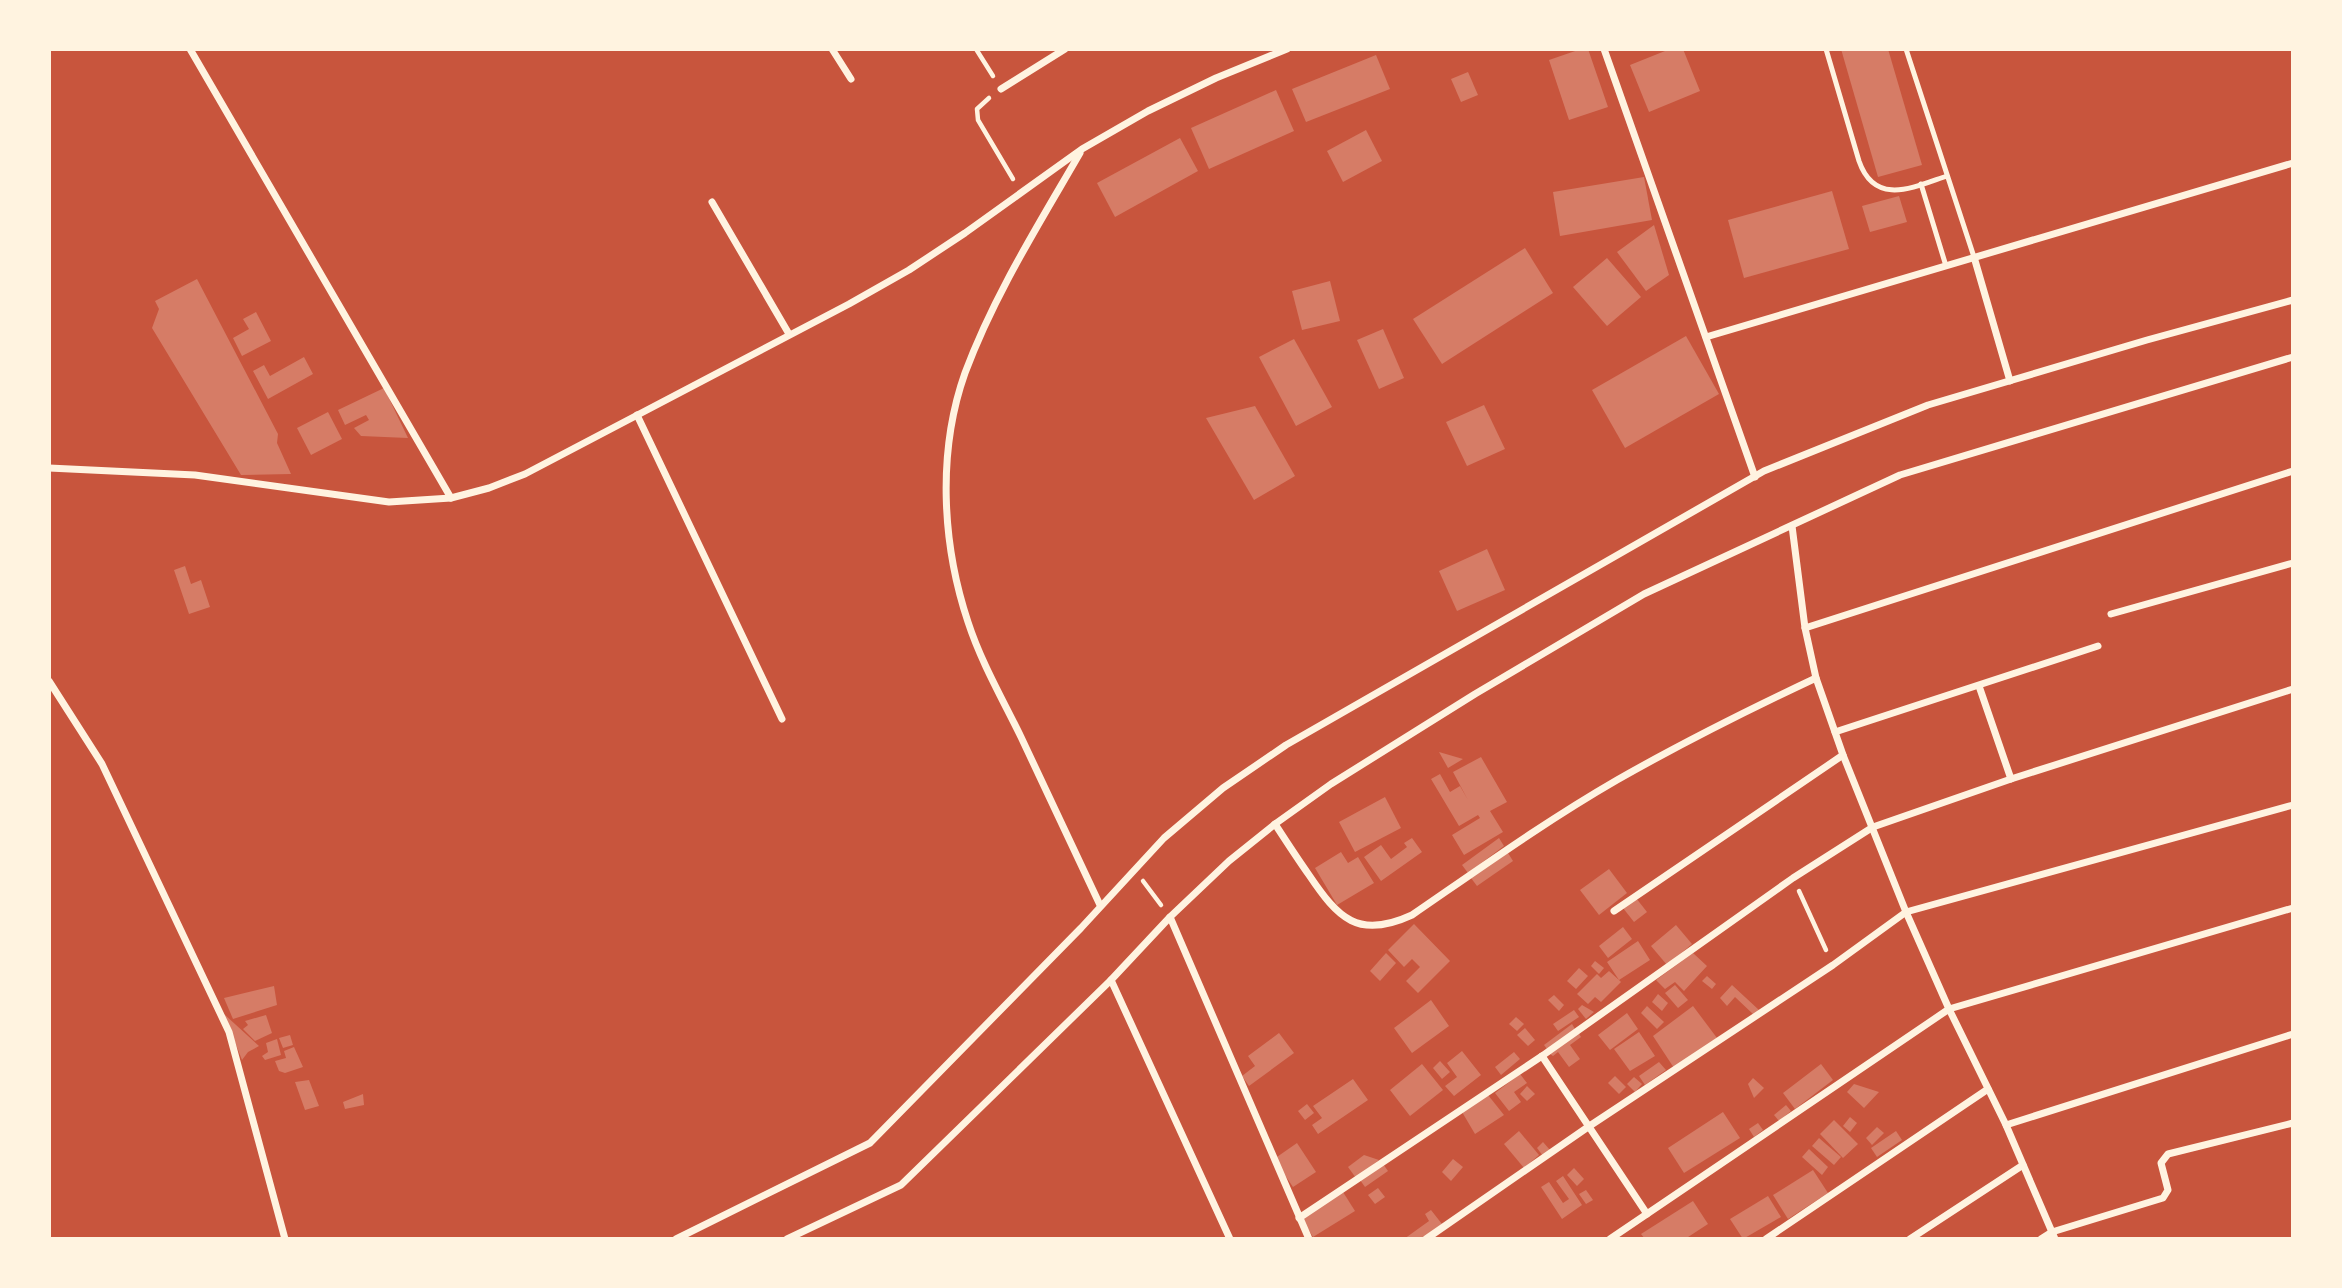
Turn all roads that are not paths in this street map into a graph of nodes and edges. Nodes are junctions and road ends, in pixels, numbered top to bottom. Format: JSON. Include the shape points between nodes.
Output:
{"nodes":[{"id":1,"x":190,"y":49,"type":"edge"},
{"id":2,"x":832,"y":49,"type":"edge"},
{"id":3,"x":1065,"y":49,"type":"edge"},
{"id":4,"x":1287,"y":49,"type":"edge"},
{"id":5,"x":1604,"y":49,"type":"edge"},
{"id":6,"x":1826,"y":49,"type":"edge"},
{"id":7,"x":1906,"y":49,"type":"edge"},
{"id":8,"x":851,"y":79,"type":"dead end"},
{"id":9,"x":1001,"y":89,"type":"road end"},
{"id":10,"x":1082,"y":149,"type":"junction"},
{"id":11,"x":2293,"y":163,"type":"edge"},
{"id":12,"x":1947,"y":176,"type":"junction"},
{"id":13,"x":1921,"y":184,"type":"junction"},
{"id":14,"x":712,"y":202,"type":"dead end"},
{"id":15,"x":1974,"y":257,"type":"junction"},
{"id":16,"x":1946,"y":266,"type":"junction"},
{"id":17,"x":2293,"y":300,"type":"edge"},
{"id":18,"x":789,"y":334,"type":"junction"},
{"id":19,"x":1706,"y":337,"type":"junction"},
{"id":20,"x":2293,"y":357,"type":"edge"},
{"id":21,"x":2010,"y":381,"type":"junction"},
{"id":22,"x":637,"y":415,"type":"junction"},
{"id":23,"x":49,"y":468,"type":"edge"},
{"id":24,"x":2293,"y":471,"type":"edge"},
{"id":25,"x":1755,"y":477,"type":"junction"},
{"id":26,"x":451,"y":498,"type":"junction"},
{"id":27,"x":1792,"y":526,"type":"junction"},
{"id":28,"x":2293,"y":563,"type":"edge"},
{"id":29,"x":2111,"y":614,"type":"dead end"},
{"id":30,"x":1805,"y":628,"type":"junction"},
{"id":31,"x":2098,"y":646,"type":"dead end"},
{"id":32,"x":1816,"y":678,"type":"junction"},
{"id":33,"x":49,"y":681,"type":"edge"},
{"id":34,"x":1979,"y":686,"type":"junction"},
{"id":35,"x":2293,"y":689,"type":"edge"},
{"id":36,"x":782,"y":719,"type":"dead end"},
{"id":37,"x":1835,"y":732,"type":"junction"},
{"id":38,"x":1843,"y":755,"type":"junction"},
{"id":39,"x":2011,"y":779,"type":"junction"},
{"id":40,"x":2293,"y":805,"type":"edge"},
{"id":41,"x":1275,"y":824,"type":"junction"},
{"id":42,"x":1873,"y":827,"type":"junction"},
{"id":43,"x":1100,"y":905,"type":"junction"},
{"id":44,"x":2293,"y":908,"type":"edge"},
{"id":45,"x":1614,"y":911,"type":"dead end"},
{"id":46,"x":1906,"y":912,"type":"junction"},
{"id":47,"x":1170,"y":917,"type":"junction"},
{"id":48,"x":1111,"y":980,"type":"junction"},
{"id":49,"x":1949,"y":1009,"type":"junction"},
{"id":50,"x":2293,"y":1034,"type":"edge"},
{"id":51,"x":1542,"y":1056,"type":"junction"},
{"id":52,"x":1988,"y":1089,"type":"junction"},
{"id":53,"x":2293,"y":1123,"type":"edge"},
{"id":54,"x":2006,"y":1125,"type":"junction"},
{"id":55,"x":1588,"y":1127,"type":"junction"},
{"id":56,"x":2023,"y":1165,"type":"junction"},
{"id":57,"x":1647,"y":1214,"type":"junction"},
{"id":58,"x":1299,"y":1218,"type":"junction"},
{"id":59,"x":2053,"y":1235,"type":"edge"},
{"id":60,"x":285,"y":1239,"type":"edge"},
{"id":61,"x":676,"y":1239,"type":"edge"},
{"id":62,"x":787,"y":1239,"type":"edge"},
{"id":63,"x":1230,"y":1239,"type":"edge"},
{"id":64,"x":1309,"y":1239,"type":"edge"},
{"id":65,"x":1426,"y":1239,"type":"edge"},
{"id":66,"x":1610,"y":1239,"type":"edge"},
{"id":67,"x":1766,"y":1239,"type":"edge"},
{"id":68,"x":1910,"y":1239,"type":"edge"},
{"id":69,"x":2041,"y":1239,"type":"edge"}],
"edges":[{"from":1,"to":26,"type":"street"},
{"from":2,"to":8,"type":"street"},
{"from":3,"to":9,"type":"street"},
{"from":4,"to":10,"type":"street","via":[[1148,111]]},
{"from":5,"to":19,"type":"street"},
{"from":6,"to":13,"type":"lane","via":[[1867,178],[1892,191]]},
{"from":7,"to":12,"type":"lane"},
{"from":10,"to":18,"type":"street","via":[[909,270]]},
{"from":10,"to":43,"type":"street","via":[[1000,295],[964,375],[950,437],[946,500],[952,563],[968,624]]},
{"from":11,"to":15,"type":"street"},
{"from":12,"to":13,"type":"lane"},
{"from":12,"to":15,"type":"lane"},
{"from":13,"to":16,"type":"lane"},
{"from":14,"to":18,"type":"street"},
{"from":15,"to":16,"type":"street"},
{"from":15,"to":21,"type":"street"},
{"from":16,"to":19,"type":"street"},
{"from":17,"to":21,"type":"street"},
{"from":18,"to":22,"type":"street"},
{"from":19,"to":25,"type":"street"},
{"from":20,"to":27,"type":"street","via":[[1900,475]]},
{"from":21,"to":25,"type":"street","via":[[1928,405]]},
{"from":22,"to":26,"type":"street","via":[[525,474]]},
{"from":22,"to":36,"type":"street"},
{"from":23,"to":26,"type":"street","via":[[195,475],[389,502]]},
{"from":24,"to":30,"type":"street"},
{"from":25,"to":43,"type":"street","via":[[1286,745],[1223,788],[1164,838]]},
{"from":27,"to":30,"type":"street"},
{"from":27,"to":41,"type":"street","via":[[1644,594],[1475,694]]},
{"from":28,"to":29,"type":"street"},
{"from":30,"to":32,"type":"street"},
{"from":31,"to":34,"type":"street"},
{"from":32,"to":37,"type":"street"},
{"from":32,"to":41,"type":"street","via":[[1615,781],[1393,924],[1353,922],[1336,911]]},
{"from":33,"to":60,"type":"street","via":[[102,764],[229,1032]]},
{"from":34,"to":37,"type":"street"},
{"from":34,"to":39,"type":"street"},
{"from":35,"to":39,"type":"street"},
{"from":37,"to":38,"type":"street"},
{"from":38,"to":42,"type":"street"},
{"from":38,"to":45,"type":"street"},
{"from":39,"to":42,"type":"street"},
{"from":40,"to":46,"type":"street"},
{"from":41,"to":47,"type":"street"},
{"from":42,"to":46,"type":"street"},
{"from":42,"to":51,"type":"street","via":[[1793,877]]},
{"from":43,"to":61,"type":"street","via":[[870,1143]]},
{"from":44,"to":49,"type":"street"},
{"from":46,"to":49,"type":"street"},
{"from":46,"to":55,"type":"street"},
{"from":47,"to":48,"type":"street"},
{"from":47,"to":58,"type":"street"},
{"from":48,"to":62,"type":"street","via":[[901,1185]]},
{"from":48,"to":63,"type":"street"},
{"from":49,"to":52,"type":"street"},
{"from":49,"to":57,"type":"street"},
{"from":50,"to":54,"type":"street"},
{"from":51,"to":55,"type":"street"},
{"from":51,"to":58,"type":"street"},
{"from":52,"to":54,"type":"street"},
{"from":52,"to":67,"type":"street"},
{"from":53,"to":59,"type":"street","via":[[2168,1154],[2161,1163],[2168,1190],[2163,1198]]},
{"from":54,"to":56,"type":"street"},
{"from":55,"to":57,"type":"street"},
{"from":55,"to":65,"type":"street"},
{"from":56,"to":59,"type":"street"},
{"from":56,"to":68,"type":"street"},
{"from":57,"to":66,"type":"street"},
{"from":58,"to":64,"type":"street"},
{"from":59,"to":69,"type":"street"}]}
